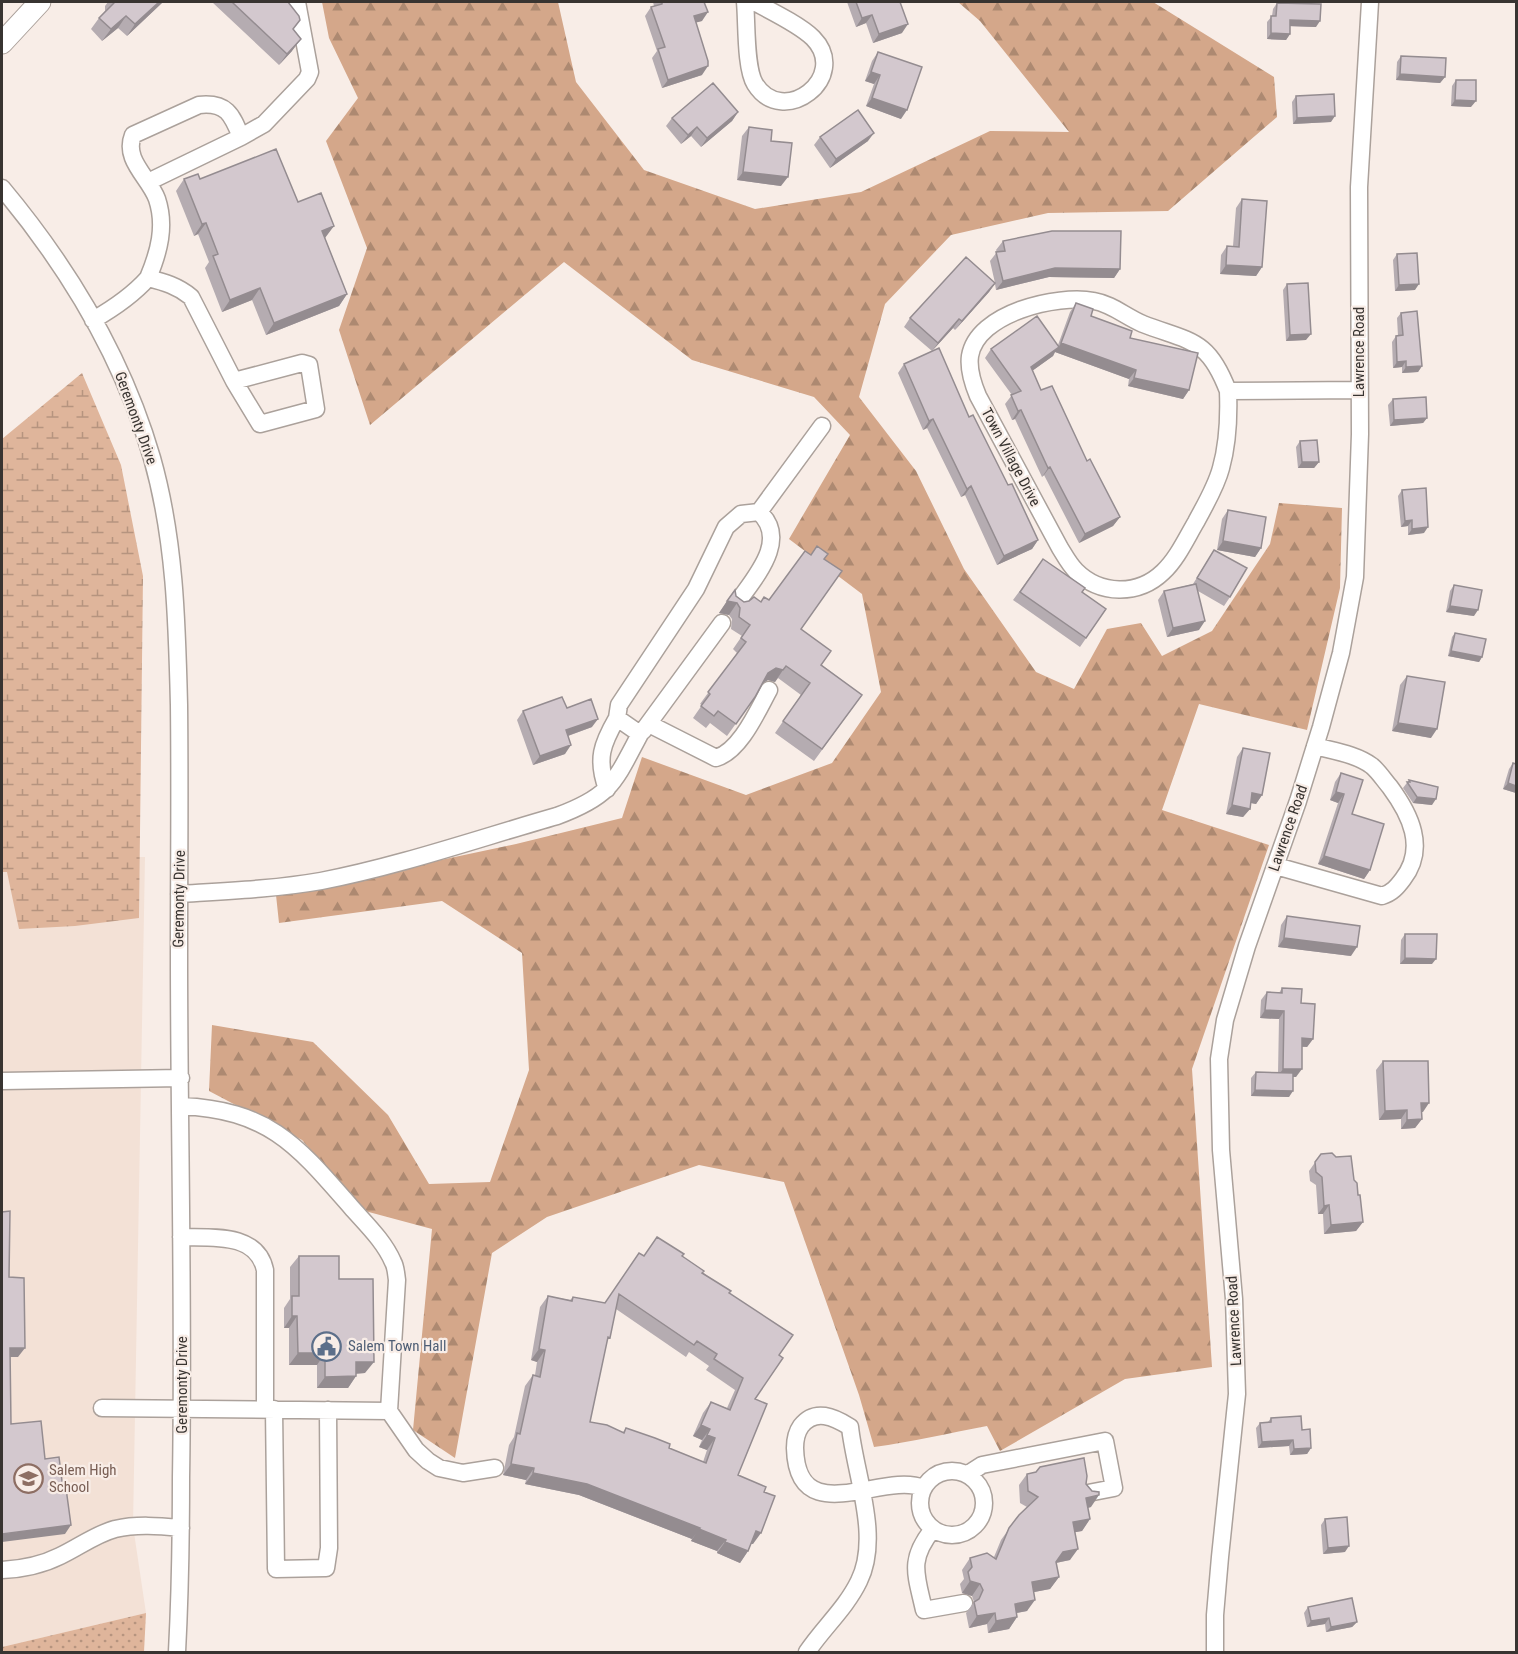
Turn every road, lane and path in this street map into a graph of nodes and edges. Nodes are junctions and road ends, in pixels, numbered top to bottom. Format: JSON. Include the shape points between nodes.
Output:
{"nodes":[{"id":1,"x":40,"y":2,"type":"edge"},
{"id":2,"x":297,"y":2,"type":"edge"},
{"id":3,"x":746,"y":2,"type":"edge"},
{"id":4,"x":754,"y":2,"type":"edge"},
{"id":5,"x":1370,"y":2,"type":"edge"},
{"id":6,"x":2,"y":43,"type":"edge"},
{"id":7,"x":241,"y":137,"type":"junction"},
{"id":8,"x":148,"y":182,"type":"junction"},
{"id":9,"x":2,"y":188,"type":"edge"},
{"id":10,"x":148,"y":278,"type":"junction"},
{"id":11,"x":93,"y":320,"type":"junction"},
{"id":12,"x":234,"y":381,"type":"junction"},
{"id":13,"x":1359,"y":390,"type":"junction"},
{"id":14,"x":1228,"y":391,"type":"junction"},
{"id":15,"x":822,"y":426,"type":"dead end"},
{"id":16,"x":759,"y":512,"type":"junction"},
{"id":17,"x":737,"y":603,"type":"edge"},
{"id":18,"x":722,"y":623,"type":"dead end"},
{"id":19,"x":769,"y":690,"type":"edge"},
{"id":20,"x":617,"y":718,"type":"junction"},
{"id":21,"x":645,"y":729,"type":"junction"},
{"id":22,"x":1315,"y":746,"type":"junction"},
{"id":23,"x":607,"y":789,"type":"junction"},
{"id":24,"x":1276,"y":866,"type":"junction"},
{"id":25,"x":179,"y":894,"type":"junction"},
{"id":26,"x":181,"y":1078,"type":"junction"},
{"id":27,"x":2,"y":1081,"type":"edge"},
{"id":28,"x":181,"y":1106,"type":"junction"},
{"id":29,"x":182,"y":1237,"type":"junction"},
{"id":30,"x":102,"y":1408,"type":"dead end"},
{"id":31,"x":182,"y":1408,"type":"junction"},
{"id":32,"x":270,"y":1409,"type":"junction"},
{"id":33,"x":328,"y":1410,"type":"junction"},
{"id":34,"x":389,"y":1411,"type":"junction"},
{"id":35,"x":495,"y":1468,"type":"dead end"},
{"id":36,"x":968,"y":1474,"type":"junction"},
{"id":37,"x":923,"y":1488,"type":"junction"},
{"id":38,"x":861,"y":1491,"type":"junction"},
{"id":39,"x":1088,"y":1493,"type":"edge"},
{"id":40,"x":181,"y":1528,"type":"junction"},
{"id":41,"x":933,"y":1529,"type":"junction"},
{"id":42,"x":2,"y":1570,"type":"edge"},
{"id":43,"x":964,"y":1603,"type":"dead end"},
{"id":44,"x":177,"y":1653,"type":"edge"},
{"id":45,"x":807,"y":1653,"type":"edge"},
{"id":46,"x":1215,"y":1653,"type":"edge"}],
"edges":[{"from":1,"to":6,"type":"main road"},
{"from":2,"to":7,"type":"street","via":[[310,72],[264,124]]},
{"from":3,"to":4,"type":"street","via":[[754,83],[777,100],[792,101],[806,96],[822,73],[818,45],[808,34]]},
{"from":5,"to":13,"type":"street","name":"Lawrence Road","via":[[1359,187]]},
{"from":7,"to":8,"type":"street"},
{"from":7,"to":8,"type":"street","via":[[227,111],[208,104],[143,130],[133,135],[130,152]]},
{"from":8,"to":10,"type":"street","via":[[162,225]]},
{"from":9,"to":11,"type":"street","name":"Geremonty Drive","via":[[50,252]]},
{"from":10,"to":11,"type":"street","via":[[118,305]]},
{"from":10,"to":12,"type":"street","via":[[170,284],[191,297]]},
{"from":11,"to":25,"type":"street","name":"Geremonty Drive","via":[[140,421],[165,513],[174,569]]},
{"from":12,"to":12,"type":"street","via":[[260,423],[316,410],[309,365],[302,363]]},
{"from":13,"to":14,"type":"street"},
{"from":13,"to":22,"type":"street","name":"Lawrence Road","via":[[1355,577],[1341,653]]},
{"from":14,"to":14,"type":"street","name":"Town Village Drive","via":[[1212,359],[1193,342],[1094,300],[1060,300],[1022,309],[981,334],[970,356],[978,396],[1060,549],[1083,577],[1108,588],[1135,589],[1149,583],[1178,553],[1220,470],[1227,434]]},
{"from":15,"to":16,"type":"street"},
{"from":16,"to":17,"type":"street","via":[[770,528],[770,550]]},
{"from":16,"to":20,"type":"street","via":[[741,514],[726,527],[696,589],[620,705]]},
{"from":18,"to":21,"type":"street"},
{"from":19,"to":21,"type":"street","via":[[732,750],[723,756],[716,758]]},
{"from":20,"to":21,"type":"street"},
{"from":20,"to":23,"type":"street","via":[[602,747],[601,774]]},
{"from":21,"to":23,"type":"street"},
{"from":22,"to":24,"type":"street","name":"Lawrence Road"},
{"from":22,"to":24,"type":"street","via":[[1354,757],[1378,772],[1411,820],[1415,834],[1413,860],[1395,889],[1382,896]]},
{"from":23,"to":25,"type":"street","via":[[591,801],[556,816],[363,871],[284,886]]},
{"from":24,"to":46,"type":"street","name":"Lawrence Road","via":[[1225,1020],[1220,1059],[1221,1150],[1234,1299],[1237,1394],[1215,1615]]},
{"from":25,"to":26,"type":"street","name":"Geremonty Drive"},
{"from":26,"to":27,"type":"street"},
{"from":26,"to":28,"type":"street","name":"Geremonty Drive"},
{"from":28,"to":29,"type":"street","name":"Geremonty Drive"},
{"from":28,"to":34,"type":"street","via":[[227,1111],[282,1135],[307,1156],[374,1232],[394,1262],[397,1280]]},
{"from":29,"to":31,"type":"street","name":"Geremonty Drive"},
{"from":29,"to":32,"type":"street","via":[[230,1239],[248,1245],[263,1259]]},
{"from":30,"to":31,"type":"street"},
{"from":31,"to":32,"type":"street"},
{"from":31,"to":40,"type":"street","name":"Geremonty Drive"},
{"from":32,"to":33,"type":"street"},
{"from":32,"to":33,"type":"street","via":[[276,1569],[326,1568]]},
{"from":33,"to":34,"type":"street"},
{"from":34,"to":35,"type":"street","via":[[416,1450],[439,1467],[463,1473]]},
{"from":36,"to":37,"type":"street","via":[[948,1470],[938,1473]]},
{"from":36,"to":39,"type":"street","via":[[982,1465],[1105,1441],[1114,1488]]},
{"from":36,"to":41,"type":"street","via":[[977,1481],[985,1501],[979,1522],[961,1534]]},
{"from":37,"to":38,"type":"street","via":[[898,1483]]},
{"from":37,"to":41,"type":"street","via":[[920,1508]]},
{"from":38,"to":38,"type":"street","via":[[850,1427],[827,1416],[808,1419],[795,1440],[796,1461],[805,1481],[827,1494]]},
{"from":38,"to":45,"type":"street","via":[[868,1537],[864,1568],[850,1597]]},
{"from":40,"to":42,"type":"street","via":[[149,1525],[115,1529],[38,1565]]},
{"from":40,"to":44,"type":"street","name":"Geremonty Drive"},
{"from":41,"to":43,"type":"street","via":[[923,1541],[915,1562],[924,1610]]}]}
